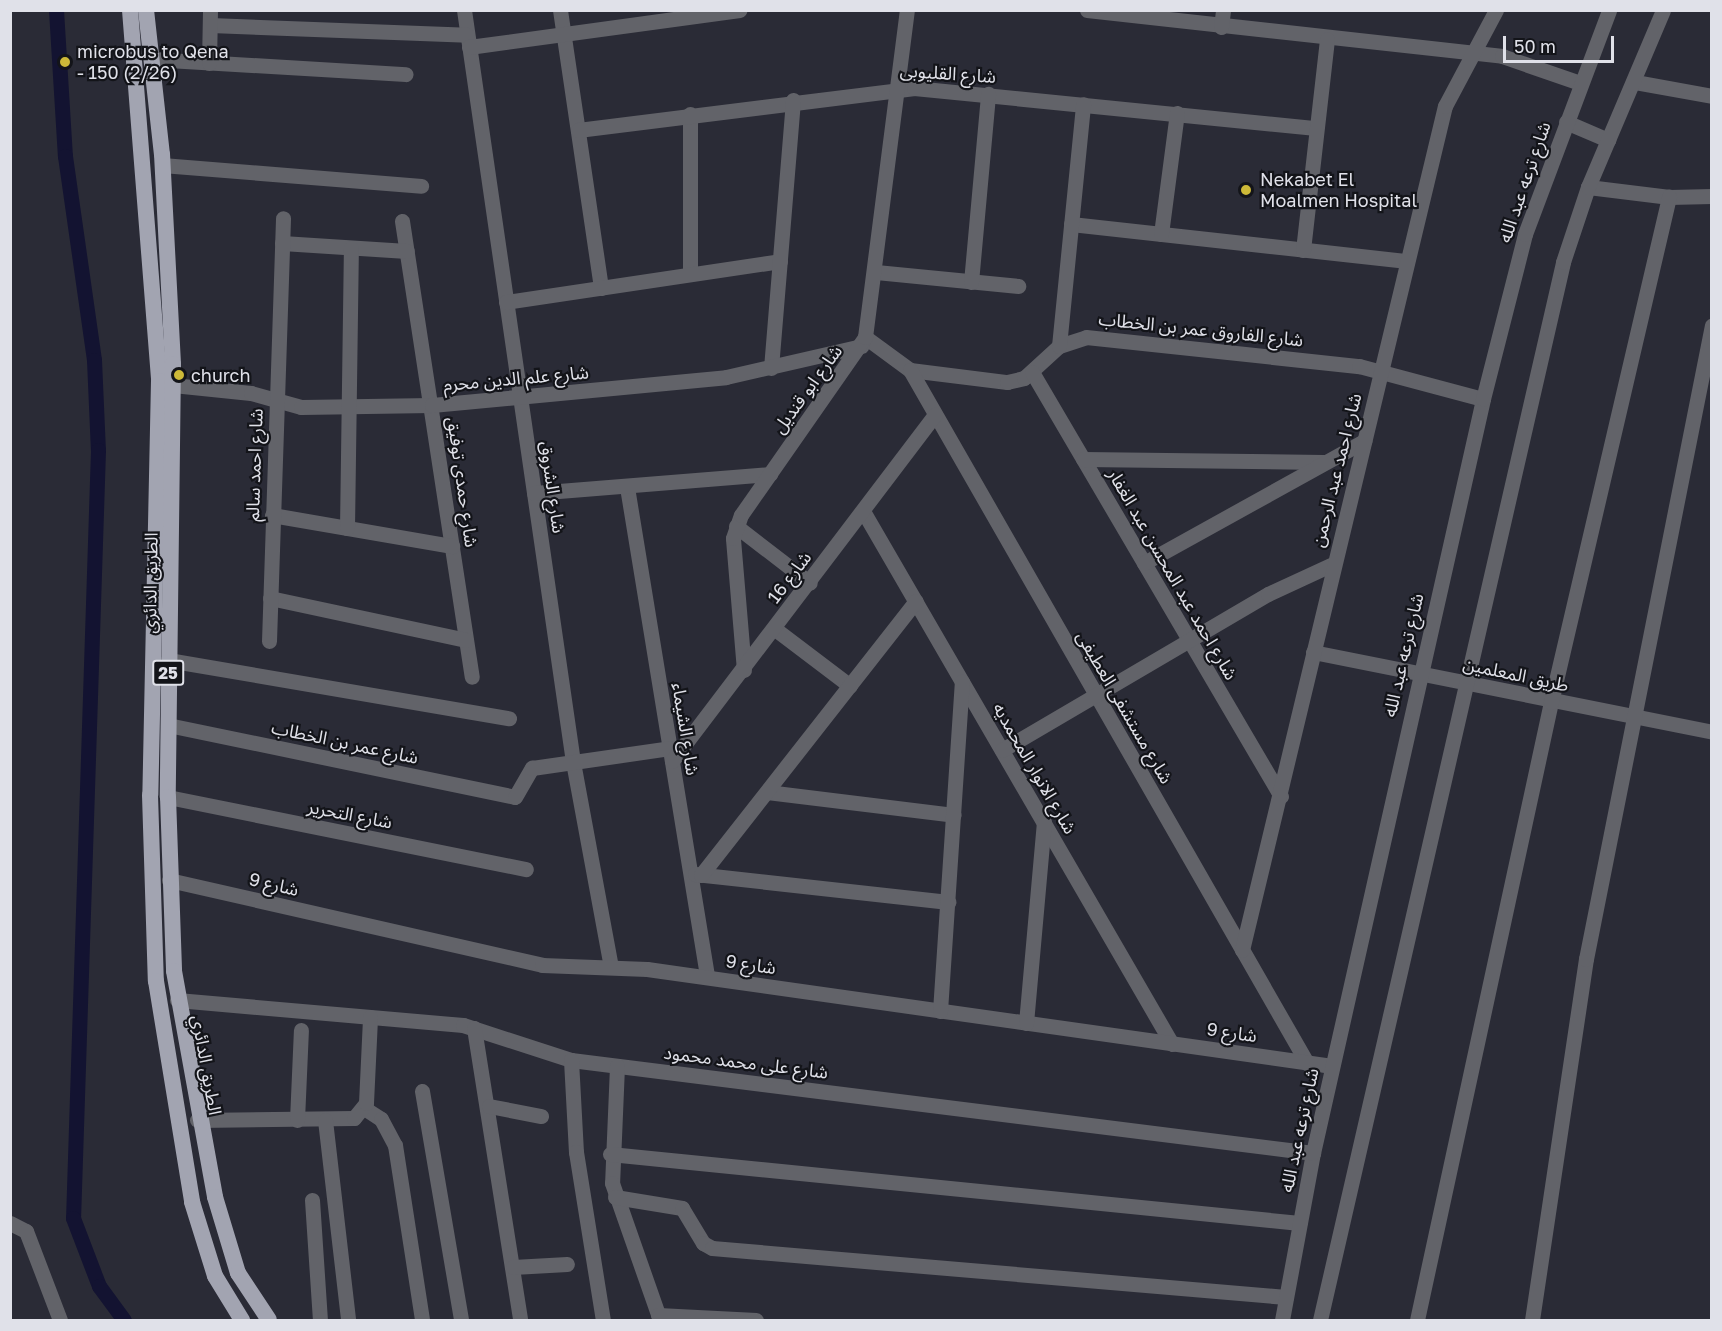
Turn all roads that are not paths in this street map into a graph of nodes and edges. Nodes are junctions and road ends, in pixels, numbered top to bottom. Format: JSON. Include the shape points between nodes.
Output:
{"nodes":[{"id":1,"x":130,"y":10,"type":"edge"},
{"id":2,"x":146,"y":10,"type":"edge"},
{"id":3,"x":464,"y":10,"type":"edge"},
{"id":4,"x":560,"y":10,"type":"edge"},
{"id":5,"x":739,"y":10,"type":"edge"},
{"id":6,"x":907,"y":10,"type":"edge"},
{"id":7,"x":1087,"y":10,"type":"edge"},
{"id":8,"x":1223,"y":10,"type":"edge"},
{"id":9,"x":1497,"y":10,"type":"edge"},
{"id":10,"x":1609,"y":10,"type":"edge"},
{"id":11,"x":1663,"y":10,"type":"edge"},
{"id":12,"x":210,"y":18,"type":"edge"},
{"id":13,"x":1221,"y":27,"type":"junction"},
{"id":14,"x":562,"y":34,"type":"junction"},
{"id":15,"x":1327,"y":39,"type":"junction"},
{"id":16,"x":468,"y":41,"type":"junction"},
{"id":17,"x":1473,"y":53,"type":"junction"},
{"id":18,"x":151,"y":59,"type":"junction"},
{"id":19,"x":209,"y":63,"type":"junction"},
{"id":20,"x":406,"y":74,"type":"dead end"},
{"id":21,"x":1635,"y":82,"type":"junction"},
{"id":22,"x":1581,"y":83,"type":"junction"},
{"id":23,"x":898,"y":88,"type":"junction"},
{"id":24,"x":988,"y":94,"type":"junction"},
{"id":25,"x":1712,"y":96,"type":"edge"},
{"id":26,"x":793,"y":100,"type":"junction"},
{"id":27,"x":1083,"y":104,"type":"junction"},
{"id":28,"x":1177,"y":113,"type":"junction"},
{"id":29,"x":690,"y":114,"type":"junction"},
{"id":30,"x":1566,"y":122,"type":"junction"},
{"id":31,"x":1316,"y":128,"type":"junction"},
{"id":32,"x":578,"y":130,"type":"junction"},
{"id":33,"x":138,"y":132,"type":"junction"},
{"id":34,"x":159,"y":132,"type":"junction"},
{"id":35,"x":1608,"y":140,"type":"junction"},
{"id":36,"x":162,"y":170,"type":"junction"},
{"id":37,"x":141,"y":176,"type":"junction"},
{"id":38,"x":421,"y":186,"type":"dead end"},
{"id":39,"x":1588,"y":187,"type":"junction"},
{"id":40,"x":1712,"y":196,"type":"edge"},
{"id":41,"x":1669,"y":197,"type":"junction"},
{"id":42,"x":283,"y":218,"type":"dead end"},
{"id":43,"x":402,"y":221,"type":"dead end"},
{"id":44,"x":1071,"y":224,"type":"junction"},
{"id":45,"x":1161,"y":234,"type":"junction"},
{"id":46,"x":282,"y":243,"type":"junction"},
{"id":47,"x":351,"y":248,"type":"junction"},
{"id":48,"x":1303,"y":250,"type":"junction"},
{"id":49,"x":407,"y":252,"type":"junction"},
{"id":50,"x":780,"y":261,"type":"junction"},
{"id":51,"x":1405,"y":261,"type":"junction"},
{"id":52,"x":876,"y":272,"type":"junction"},
{"id":53,"x":690,"y":274,"type":"junction"},
{"id":54,"x":971,"y":282,"type":"junction"},
{"id":55,"x":1018,"y":286,"type":"dead end"},
{"id":56,"x":601,"y":288,"type":"junction"},
{"id":57,"x":506,"y":302,"type":"junction"},
{"id":58,"x":1712,"y":325,"type":"edge"},
{"id":59,"x":863,"y":342,"type":"junction"},
{"id":60,"x":1059,"y":346,"type":"junction"},
{"id":61,"x":771,"y":368,"type":"junction"},
{"id":62,"x":910,"y":370,"type":"junction"},
{"id":63,"x":1381,"y":370,"type":"junction"},
{"id":64,"x":1032,"y":372,"type":"junction"},
{"id":65,"x":173,"y":385,"type":"junction"},
{"id":66,"x":520,"y":397,"type":"junction"},
{"id":67,"x":1483,"y":399,"type":"junction"},
{"id":68,"x":276,"y":400,"type":"junction"},
{"id":69,"x":1704,"y":402,"type":"edge"},
{"id":70,"x":432,"y":405,"type":"junction"},
{"id":71,"x":346,"y":408,"type":"junction"},
{"id":72,"x":935,"y":414,"type":"junction"},
{"id":73,"x":1364,"y":441,"type":"junction"},
{"id":74,"x":1083,"y":459,"type":"junction"},
{"id":75,"x":1323,"y":462,"type":"junction"},
{"id":76,"x":770,"y":474,"type":"junction"},
{"id":77,"x":627,"y":487,"type":"junction"},
{"id":78,"x":534,"y":493,"type":"junction"},
{"id":79,"x":864,"y":511,"type":"junction"},
{"id":80,"x":272,"y":515,"type":"junction"},
{"id":81,"x":736,"y":526,"type":"junction"},
{"id":82,"x":348,"y":528,"type":"junction"},
{"id":83,"x":452,"y":546,"type":"junction"},
{"id":84,"x":1144,"y":563,"type":"junction"},
{"id":85,"x":1333,"y":564,"type":"junction"},
{"id":86,"x":810,"y":583,"type":"junction"},
{"id":87,"x":270,"y":598,"type":"junction"},
{"id":88,"x":916,"y":601,"type":"junction"},
{"id":89,"x":775,"y":629,"type":"junction"},
{"id":90,"x":466,"y":640,"type":"junction"},
{"id":91,"x":1189,"y":640,"type":"junction"},
{"id":92,"x":269,"y":641,"type":"dead end"},
{"id":93,"x":1313,"y":652,"type":"junction"},
{"id":94,"x":168,"y":660,"type":"junction"},
{"id":95,"x":744,"y":670,"type":"junction"},
{"id":96,"x":1418,"y":674,"type":"junction"},
{"id":97,"x":472,"y":677,"type":"dead end"},
{"id":98,"x":962,"y":682,"type":"junction"},
{"id":99,"x":1465,"y":684,"type":"junction"},
{"id":100,"x":850,"y":686,"type":"junction"},
{"id":101,"x":1096,"y":695,"type":"junction"},
{"id":102,"x":1551,"y":702,"type":"junction"},
{"id":103,"x":509,"y":718,"type":"dead end"},
{"id":104,"x":1632,"y":718,"type":"junction"},
{"id":105,"x":168,"y":725,"type":"junction"},
{"id":106,"x":1712,"y":732,"type":"edge"},
{"id":107,"x":1002,"y":750,"type":"junction"},
{"id":108,"x":671,"y":754,"type":"junction"},
{"id":109,"x":573,"y":762,"type":"junction"},
{"id":110,"x":767,"y":792,"type":"junction"},
{"id":111,"x":1281,"y":796,"type":"junction"},
{"id":112,"x":168,"y":797,"type":"junction"},
{"id":113,"x":954,"y":814,"type":"junction"},
{"id":114,"x":1044,"y":822,"type":"junction"},
{"id":115,"x":526,"y":869,"type":"dead end"},
{"id":116,"x":697,"y":875,"type":"junction"},
{"id":117,"x":169,"y":880,"type":"junction"},
{"id":118,"x":948,"y":902,"type":"junction"},
{"id":119,"x":1242,"y":950,"type":"junction"},
{"id":120,"x":611,"y":967,"type":"junction"},
{"id":121,"x":707,"y":977,"type":"junction"},
{"id":122,"x":177,"y":1000,"type":"junction"},
{"id":123,"x":940,"y":1011,"type":"junction"},
{"id":124,"x":370,"y":1017,"type":"junction"},
{"id":125,"x":1026,"y":1023,"type":"junction"},
{"id":126,"x":474,"y":1028,"type":"junction"},
{"id":127,"x":301,"y":1030,"type":"dead end"},
{"id":128,"x":1172,"y":1044,"type":"junction"},
{"id":129,"x":571,"y":1060,"type":"junction"},
{"id":130,"x":1307,"y":1063,"type":"junction"},
{"id":131,"x":617,"y":1066,"type":"junction"},
{"id":132,"x":1332,"y":1066,"type":"junction"},
{"id":133,"x":422,"y":1091,"type":"dead end"},
{"id":134,"x":489,"y":1106,"type":"junction"},
{"id":135,"x":364,"y":1108,"type":"junction"},
{"id":136,"x":541,"y":1116,"type":"dead end"},
{"id":137,"x":197,"y":1120,"type":"junction"},
{"id":138,"x":297,"y":1120,"type":"junction"},
{"id":139,"x":325,"y":1120,"type":"junction"},
{"id":140,"x":1313,"y":1153,"type":"junction"},
{"id":141,"x":610,"y":1154,"type":"junction"},
{"id":142,"x":615,"y":1197,"type":"junction"},
{"id":143,"x":312,"y":1200,"type":"dead end"},
{"id":144,"x":10,"y":1223,"type":"edge"},
{"id":145,"x":1300,"y":1223,"type":"junction"},
{"id":146,"x":567,"y":1264,"type":"dead end"},
{"id":147,"x":513,"y":1267,"type":"junction"},
{"id":148,"x":1286,"y":1297,"type":"junction"},
{"id":149,"x":659,"y":1318,"type":"edge"},
{"id":150,"x":60,"y":1320,"type":"edge"},
{"id":151,"x":242,"y":1320,"type":"edge"},
{"id":152,"x":269,"y":1320,"type":"edge"},
{"id":153,"x":320,"y":1320,"type":"edge"},
{"id":154,"x":348,"y":1320,"type":"edge"},
{"id":155,"x":422,"y":1320,"type":"edge"},
{"id":156,"x":461,"y":1320,"type":"edge"},
{"id":157,"x":520,"y":1320,"type":"edge"},
{"id":158,"x":603,"y":1320,"type":"edge"},
{"id":159,"x":756,"y":1320,"type":"edge"},
{"id":160,"x":1281,"y":1320,"type":"edge"},
{"id":161,"x":1320,"y":1320,"type":"edge"},
{"id":162,"x":1417,"y":1320,"type":"edge"},
{"id":163,"x":1532,"y":1320,"type":"edge"}],
"edges":[{"from":1,"to":33,"type":"highway","name":"الطريق الدائري","number":"25"},
{"from":2,"to":18,"type":"highway","name":"الطريق الدائري","number":"25"},
{"from":3,"to":16,"type":"street","name":"شارع الشروق"},
{"from":4,"to":14,"type":"street"},
{"from":5,"to":14,"type":"street"},
{"from":6,"to":23,"type":"street","name":"شارع ابو قنديل"},
{"from":7,"to":13,"type":"street"},
{"from":8,"to":13,"type":"street"},
{"from":9,"to":17,"type":"street","name":"شارع احمد عبد الرحمن"},
{"from":10,"to":22,"type":"street","name":"شارع ترعه عبد الله"},
{"from":11,"to":21,"type":"street"},
{"from":12,"to":16,"type":"street"},
{"from":12,"to":19,"type":"street"},
{"from":13,"to":15,"type":"street"},
{"from":14,"to":16,"type":"street"},
{"from":14,"to":32,"type":"street"},
{"from":15,"to":17,"type":"street"},
{"from":15,"to":31,"type":"street"},
{"from":16,"to":57,"type":"street","name":"شارع الشروق"},
{"from":17,"to":22,"type":"street","via":[[1517,59]]},
{"from":17,"to":51,"type":"street","name":"شارع احمد عبد الرحمن","via":[[1445,106]]},
{"from":18,"to":19,"type":"street"},
{"from":18,"to":34,"type":"highway","name":"الطريق الدائري","number":"25"},
{"from":19,"to":20,"type":"street"},
{"from":21,"to":25,"type":"street"},
{"from":21,"to":35,"type":"street"},
{"from":22,"to":30,"type":"street","name":"شارع ترعه عبد الله"},
{"from":23,"to":24,"type":"street","name":"شارع القليوبى"},
{"from":23,"to":26,"type":"street","name":"شارع القليوبى"},
{"from":23,"to":52,"type":"street","name":"شارع ابو قنديل"},
{"from":24,"to":27,"type":"street","name":"شارع القليوبى"},
{"from":24,"to":54,"type":"street"},
{"from":26,"to":29,"type":"street","name":"شارع القليوبى"},
{"from":26,"to":50,"type":"street"},
{"from":27,"to":28,"type":"street","name":"شارع القليوبى"},
{"from":27,"to":44,"type":"street"},
{"from":28,"to":31,"type":"street","name":"شارع القليوبى"},
{"from":28,"to":45,"type":"street"},
{"from":29,"to":32,"type":"street","name":"شارع القليوبى"},
{"from":29,"to":53,"type":"street"},
{"from":30,"to":35,"type":"street"},
{"from":30,"to":67,"type":"street","name":"شارع ترعه عبد الله","via":[[1525,234]]},
{"from":31,"to":48,"type":"street"},
{"from":32,"to":56,"type":"street"},
{"from":33,"to":34,"type":"highway"},
{"from":33,"to":37,"type":"highway","name":"الطريق الدائري","number":"25"},
{"from":34,"to":36,"type":"highway","name":"الطريق الدائري","number":"25"},
{"from":35,"to":39,"type":"street"},
{"from":36,"to":37,"type":"highway"},
{"from":36,"to":38,"type":"street"},
{"from":36,"to":65,"type":"highway","name":"الطريق الدائري","number":"25"},
{"from":37,"to":151,"type":"highway","name":"الطريق الدائري","number":"25","via":[[159,381],[150,795],[156,981],[192,1202],[215,1276]]},
{"from":39,"to":41,"type":"street"},
{"from":39,"to":99,"type":"street","via":[[1563,262]]},
{"from":40,"to":41,"type":"street"},
{"from":41,"to":102,"type":"street"},
{"from":42,"to":46,"type":"street","name":"شارع احمد سالم"},
{"from":43,"to":49,"type":"street","name":"شارع حمدى توفيق"},
{"from":44,"to":45,"type":"street"},
{"from":44,"to":60,"type":"street"},
{"from":45,"to":48,"type":"street"},
{"from":46,"to":47,"type":"street"},
{"from":46,"to":68,"type":"street","name":"شارع احمد سالم"},
{"from":47,"to":49,"type":"street"},
{"from":47,"to":71,"type":"street"},
{"from":48,"to":51,"type":"street"},
{"from":49,"to":70,"type":"street","name":"شارع حمدى توفيق"},
{"from":50,"to":53,"type":"street"},
{"from":50,"to":61,"type":"street"},
{"from":51,"to":63,"type":"street","name":"شارع احمد عبد الرحمن"},
{"from":52,"to":54,"type":"street"},
{"from":52,"to":59,"type":"street","name":"شارع ابو قنديل"},
{"from":53,"to":56,"type":"street"},
{"from":54,"to":55,"type":"street"},
{"from":56,"to":57,"type":"street"},
{"from":57,"to":66,"type":"street","name":"شارع الشروق"},
{"from":58,"to":69,"type":"street"},
{"from":59,"to":61,"type":"street","name":"شارع علم الدين محرم"},
{"from":59,"to":62,"type":"street","name":"شارع الفاروق عمر بن الخطاب"},
{"from":59,"to":76,"type":"street","name":"شارع ابو قنديل"},
{"from":60,"to":63,"type":"street","name":"شارع الفاروق عمر بن الخطاب","via":[[1086,337]]},
{"from":60,"to":64,"type":"street","name":"شارع الفاروق عمر بن الخطاب"},
{"from":61,"to":66,"type":"street","name":"شارع علم الدين محرم","via":[[726,377]]},
{"from":62,"to":64,"type":"street","name":"شارع الفاروق عمر بن الخطاب","via":[[1007,382]]},
{"from":62,"to":72,"type":"street","name":"شارع مستشفى العطيفى"},
{"from":63,"to":67,"type":"street","name":"شارع الفاروق عمر بن الخطاب"},
{"from":63,"to":73,"type":"street","name":"شارع احمد عبد الرحمن"},
{"from":64,"to":74,"type":"street","name":"شارع احمد عبد المحسن عبد الغفار"},
{"from":65,"to":68,"type":"street","name":"شارع علم الدين محرم"},
{"from":65,"to":94,"type":"highway","name":"الطريق الدائري","number":"25"},
{"from":66,"to":70,"type":"street","name":"شارع علم الدين محرم"},
{"from":66,"to":78,"type":"street","name":"شارع الشروق"},
{"from":67,"to":96,"type":"street","name":"شارع ترعه عبد الله"},
{"from":68,"to":71,"type":"street","name":"شارع علم الدين محرم"},
{"from":68,"to":80,"type":"street","name":"شارع احمد سالم"},
{"from":69,"to":104,"type":"street"},
{"from":70,"to":71,"type":"street","name":"شارع علم الدين محرم"},
{"from":70,"to":83,"type":"street","name":"شارع حمدى توفيق"},
{"from":71,"to":82,"type":"street"},
{"from":72,"to":79,"type":"street","name":"شارع 16"},
{"from":72,"to":101,"type":"street","name":"شارع مستشفى العطيفى"},
{"from":73,"to":75,"type":"street"},
{"from":73,"to":85,"type":"street","name":"شارع احمد عبد الرحمن"},
{"from":74,"to":75,"type":"street"},
{"from":74,"to":84,"type":"street","name":"شارع احمد عبد المحسن عبد الغفار"},
{"from":75,"to":84,"type":"street"},
{"from":76,"to":77,"type":"street"},
{"from":76,"to":81,"type":"street","name":"شارع ابو قنديل"},
{"from":77,"to":78,"type":"street"},
{"from":77,"to":108,"type":"street","name":"شارع الشيماء"},
{"from":78,"to":109,"type":"street","name":"شارع الشروق"},
{"from":79,"to":86,"type":"street","name":"شارع 16"},
{"from":79,"to":88,"type":"street","name":"شارع الانوار المحمديه"},
{"from":80,"to":82,"type":"street"},
{"from":80,"to":87,"type":"street","name":"شارع احمد سالم"},
{"from":81,"to":86,"type":"street"},
{"from":81,"to":95,"type":"street","name":"شارع ابو قنديل","via":[[731,557]]},
{"from":82,"to":83,"type":"street"},
{"from":83,"to":90,"type":"street","name":"شارع حمدى توفيق"},
{"from":84,"to":91,"type":"street","name":"شارع احمد عبد المحسن عبد الغفار"},
{"from":85,"to":91,"type":"street"},
{"from":85,"to":93,"type":"street","name":"شارع احمد عبد الرحمن"},
{"from":86,"to":89,"type":"street","name":"شارع 16"},
{"from":87,"to":90,"type":"street"},
{"from":87,"to":92,"type":"street","name":"شارع احمد سالم"},
{"from":88,"to":98,"type":"street","name":"شارع الانوار المحمديه"},
{"from":88,"to":100,"type":"street"},
{"from":89,"to":95,"type":"street","name":"شارع 16"},
{"from":89,"to":100,"type":"street"},
{"from":90,"to":97,"type":"street","name":"شارع حمدى توفيق"},
{"from":91,"to":101,"type":"street"},
{"from":91,"to":111,"type":"street","name":"شارع احمد عبد المحسن عبد الغفار"},
{"from":93,"to":96,"type":"street","name":"طريق المعلمين"},
{"from":93,"to":111,"type":"street","name":"شارع احمد عبد الرحمن"},
{"from":94,"to":103,"type":"street"},
{"from":94,"to":105,"type":"highway","name":"الطريق الدائري","number":"25"},
{"from":95,"to":108,"type":"street","name":"شارع 16"},
{"from":96,"to":99,"type":"street","name":"طريق المعلمين"},
{"from":96,"to":132,"type":"street","name":"شارع ترعه عبد الله"},
{"from":98,"to":107,"type":"street","name":"شارع الانوار المحمديه"},
{"from":98,"to":113,"type":"street"},
{"from":99,"to":102,"type":"street","name":"طريق المعلمين"},
{"from":99,"to":161,"type":"street"},
{"from":100,"to":110,"type":"street"},
{"from":101,"to":107,"type":"street"},
{"from":101,"to":119,"type":"street","name":"شارع مستشفى العطيفى"},
{"from":102,"to":104,"type":"street","name":"طريق المعلمين"},
{"from":102,"to":162,"type":"street"},
{"from":104,"to":106,"type":"street","name":"طريق المعلمين"},
{"from":104,"to":163,"type":"street","via":[[1586,959]]},
{"from":105,"to":109,"type":"street","name":"شارع عمر بن الخطاب","via":[[515,797],[521,795],[528,770]]},
{"from":105,"to":112,"type":"highway","name":"الطريق الدائري","number":"25"},
{"from":107,"to":114,"type":"street","name":"شارع الانوار المحمديه"},
{"from":108,"to":109,"type":"street"},
{"from":108,"to":116,"type":"street","name":"شارع الشيماء"},
{"from":109,"to":120,"type":"street","name":"شارع الشروق"},
{"from":110,"to":113,"type":"street"},
{"from":110,"to":116,"type":"street"},
{"from":111,"to":119,"type":"street","name":"شارع احمد عبد الرحمن"},
{"from":112,"to":115,"type":"street","name":"شارع التحرير"},
{"from":112,"to":117,"type":"highway","name":"الطريق الدائري","number":"25"},
{"from":113,"to":118,"type":"street"},
{"from":114,"to":125,"type":"street"},
{"from":114,"to":128,"type":"street","name":"شارع الانوار المحمديه"},
{"from":116,"to":118,"type":"street"},
{"from":116,"to":121,"type":"street","name":"شارع الشيماء"},
{"from":117,"to":120,"type":"street","name":"شارع 9","via":[[542,965]]},
{"from":117,"to":122,"type":"highway","name":"الطريق الدائري","number":"25"},
{"from":118,"to":123,"type":"street"},
{"from":119,"to":130,"type":"street","name":"شارع مستشفى العطيفى"},
{"from":120,"to":121,"type":"street","name":"شارع 9"},
{"from":121,"to":123,"type":"street","name":"شارع 9"},
{"from":122,"to":124,"type":"street","name":"شارع على محمد محمود"},
{"from":122,"to":137,"type":"highway","name":"الطريق الدائري","number":"25"},
{"from":123,"to":125,"type":"street","name":"شارع 9"},
{"from":124,"to":126,"type":"street","name":"شارع على محمد محمود"},
{"from":124,"to":135,"type":"street"},
{"from":125,"to":128,"type":"street","name":"شارع 9"},
{"from":126,"to":129,"type":"street","name":"شارع على محمد محمود"},
{"from":126,"to":134,"type":"street"},
{"from":127,"to":138,"type":"street"},
{"from":128,"to":130,"type":"street","name":"شارع 9"},
{"from":129,"to":131,"type":"street","name":"شارع على محمد محمود"},
{"from":129,"to":158,"type":"street","via":[[576,1152]]},
{"from":130,"to":132,"type":"street","name":"شارع 9"},
{"from":131,"to":140,"type":"street","name":"شارع على محمد محمود"},
{"from":131,"to":141,"type":"street"},
{"from":132,"to":140,"type":"street","name":"شارع ترعه عبد الله"},
{"from":133,"to":156,"type":"street"},
{"from":134,"to":136,"type":"street"},
{"from":134,"to":147,"type":"street"},
{"from":135,"to":139,"type":"street","via":[[354,1118]]},
{"from":135,"to":155,"type":"street","via":[[381,1119],[395,1144]]},
{"from":137,"to":138,"type":"street"},
{"from":137,"to":152,"type":"highway","name":"الطريق الدائري","number":"25","via":[[238,1273]]},
{"from":138,"to":139,"type":"street"},
{"from":139,"to":154,"type":"street"},
{"from":140,"to":145,"type":"street","name":"شارع ترعه عبد الله"},
{"from":141,"to":142,"type":"street"},
{"from":141,"to":145,"type":"street"},
{"from":142,"to":148,"type":"street","via":[[682,1208],[703,1243],[712,1248]]},
{"from":142,"to":149,"type":"street"},
{"from":143,"to":153,"type":"street"},
{"from":144,"to":150,"type":"street","via":[[26,1231]]},
{"from":145,"to":148,"type":"street","name":"شارع ترعه عبد الله"},
{"from":146,"to":147,"type":"street"},
{"from":147,"to":157,"type":"street"},
{"from":148,"to":160,"type":"street","name":"شارع ترعه عبد الله"},
{"from":149,"to":159,"type":"street"}]}
